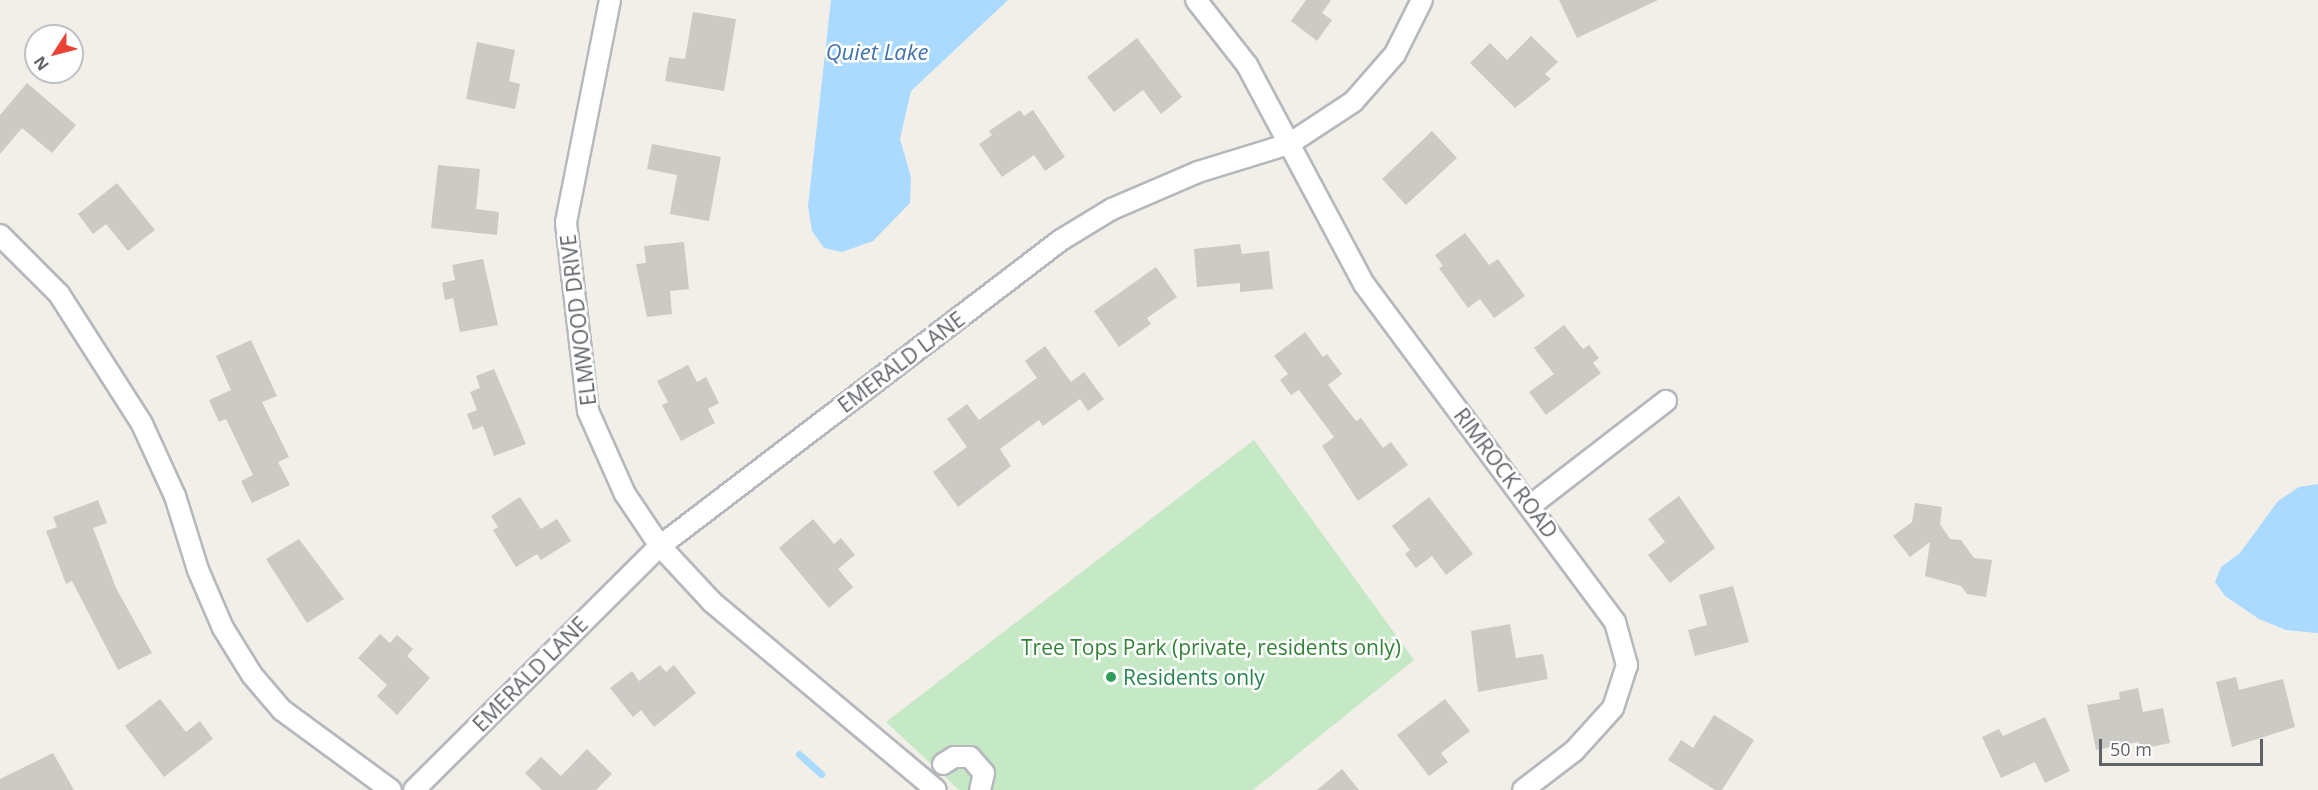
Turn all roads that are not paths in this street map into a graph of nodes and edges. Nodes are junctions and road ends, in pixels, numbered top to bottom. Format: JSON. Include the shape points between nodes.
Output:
{"nodes":[{"id":1,"x":610,"y":0,"type":"edge"},
{"id":2,"x":1196,"y":0,"type":"edge"},
{"id":3,"x":1422,"y":0,"type":"edge"},
{"id":4,"x":1289,"y":144,"type":"junction"},
{"id":5,"x":0,"y":235,"type":"edge"},
{"id":6,"x":1666,"y":401,"type":"dead end"},
{"id":7,"x":1530,"y":506,"type":"junction"},
{"id":8,"x":660,"y":546,"type":"junction"},
{"id":9,"x":943,"y":764,"type":"dead end"},
{"id":10,"x":391,"y":790,"type":"edge"},
{"id":11,"x":414,"y":790,"type":"edge"},
{"id":12,"x":936,"y":790,"type":"edge"},
{"id":13,"x":980,"y":790,"type":"edge"},
{"id":14,"x":1523,"y":790,"type":"edge"}],
"edges":[{"from":1,"to":8,"type":"street","name":"ELMWOOD DRIVE","via":[[566,223],[574,315],[588,411],[625,494]]},
{"from":2,"to":4,"type":"street","name":"RIMROCK ROAD","via":[[1248,65]]},
{"from":3,"to":4,"type":"street","name":"EMERALD LANE","via":[[1395,54],[1353,102]]},
{"from":4,"to":7,"type":"street","name":"RIMROCK ROAD","via":[[1364,284]]},
{"from":4,"to":8,"type":"street","name":"EMERALD LANE","via":[[1187,177],[1112,209],[1061,240]]},
{"from":5,"to":10,"type":"street","via":[[59,294],[142,424],[175,496],[198,570],[219,619],[252,675],[282,710]]},
{"from":6,"to":7,"type":"street"},
{"from":7,"to":14,"type":"street","name":"RIMROCK ROAD","via":[[1616,622],[1627,664],[1613,708],[1574,751]]},
{"from":8,"to":11,"type":"street","name":"EMERALD LANE"},
{"from":8,"to":12,"type":"street","name":"ELMWOOD DRIVE","via":[[712,602]]},
{"from":9,"to":13,"type":"street","via":[[954,757],[970,757],[984,773]]}]}
